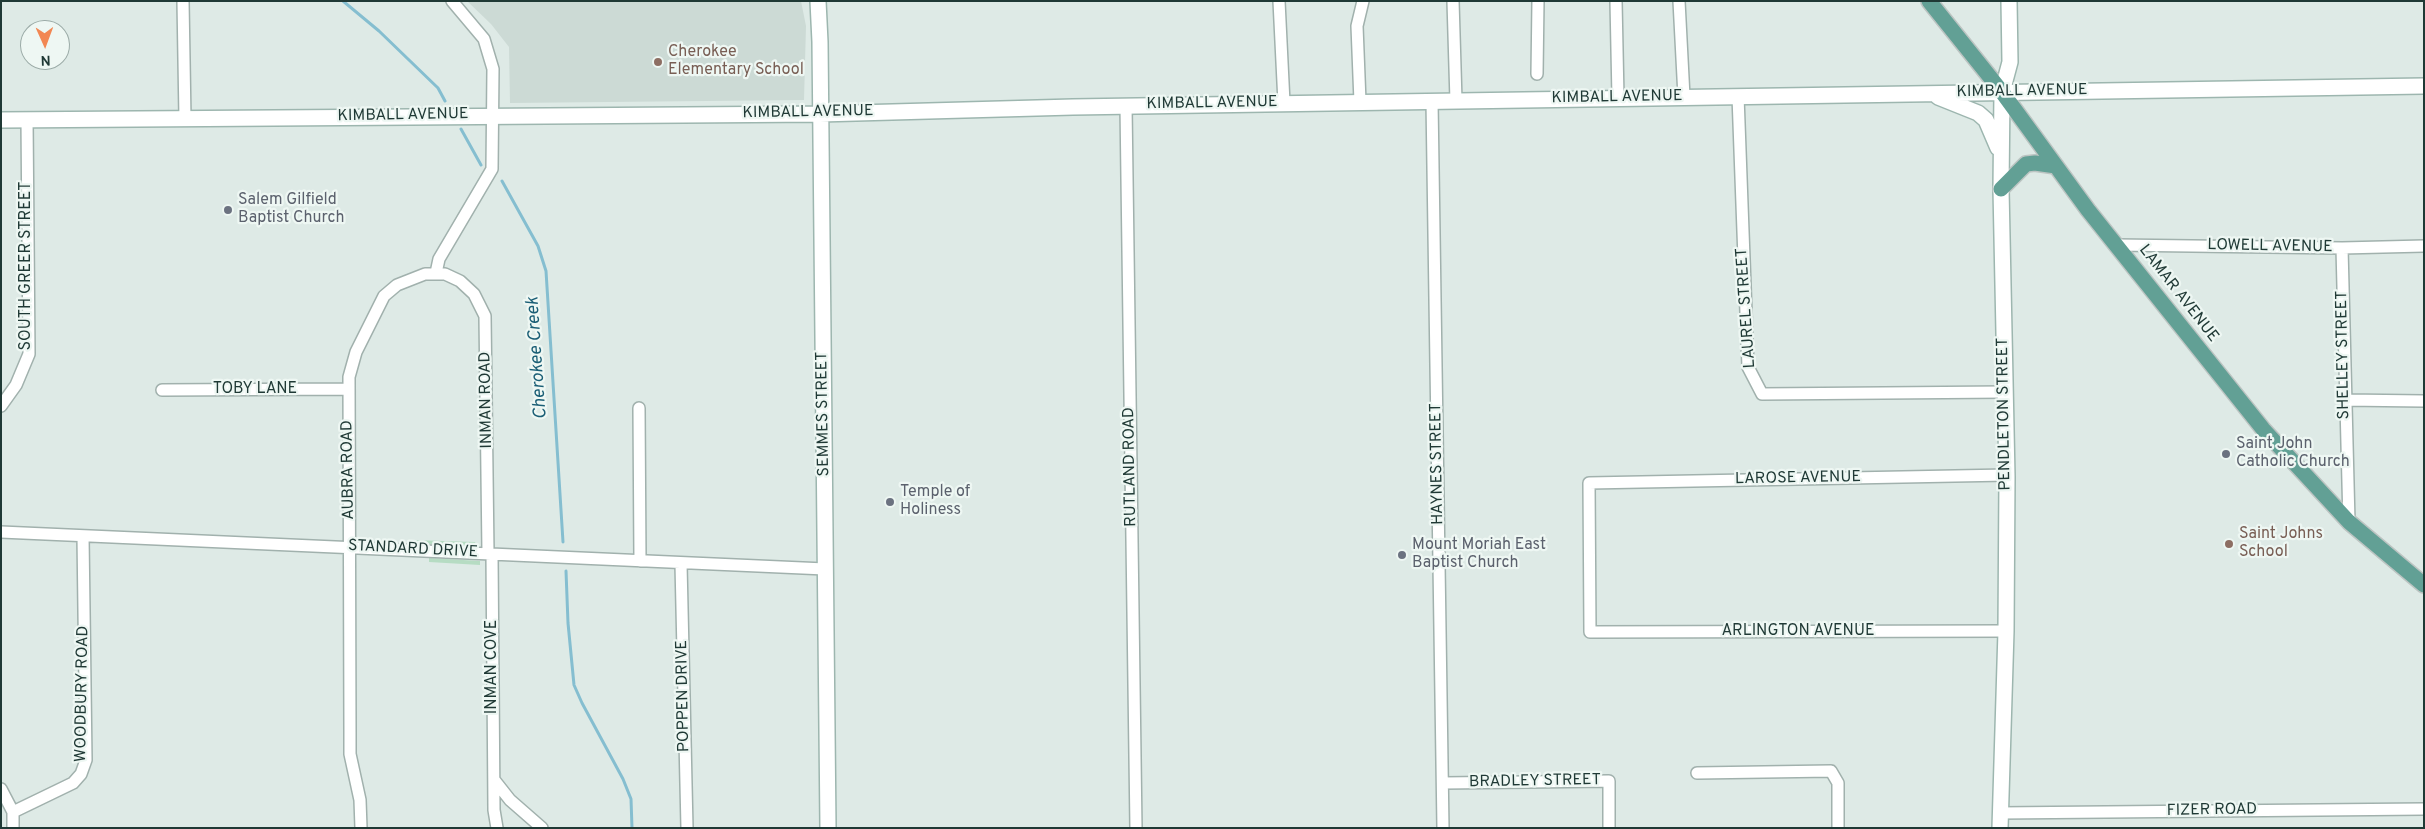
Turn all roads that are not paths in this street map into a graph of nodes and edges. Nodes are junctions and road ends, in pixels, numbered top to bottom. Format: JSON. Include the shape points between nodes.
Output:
{"nodes":[{"id":1,"x":183,"y":1,"type":"edge"},
{"id":2,"x":452,"y":1,"type":"edge"},
{"id":3,"x":818,"y":1,"type":"edge"},
{"id":4,"x":1279,"y":1,"type":"edge"},
{"id":5,"x":1363,"y":1,"type":"edge"},
{"id":6,"x":1453,"y":1,"type":"edge"},
{"id":7,"x":1538,"y":1,"type":"edge"},
{"id":8,"x":1616,"y":1,"type":"edge"},
{"id":9,"x":1679,"y":1,"type":"edge"},
{"id":10,"x":1929,"y":1,"type":"edge"},
{"id":11,"x":2009,"y":1,"type":"edge"},
{"id":12,"x":1537,"y":74,"type":"dead end"},
{"id":13,"x":2424,"y":86,"type":"edge"},
{"id":14,"x":2002,"y":92,"type":"junction"},
{"id":15,"x":1927,"y":94,"type":"junction"},
{"id":16,"x":1738,"y":96,"type":"junction"},
{"id":17,"x":1684,"y":97,"type":"junction"},
{"id":18,"x":1618,"y":98,"type":"junction"},
{"id":19,"x":1456,"y":100,"type":"junction"},
{"id":20,"x":1432,"y":101,"type":"junction"},
{"id":21,"x":1360,"y":102,"type":"junction"},
{"id":22,"x":1284,"y":103,"type":"junction"},
{"id":23,"x":1126,"y":106,"type":"junction"},
{"id":24,"x":492,"y":114,"type":"junction"},
{"id":25,"x":820,"y":114,"type":"junction"},
{"id":26,"x":27,"y":119,"type":"junction"},
{"id":27,"x":185,"y":119,"type":"junction"},
{"id":28,"x":1,"y":120,"type":"edge"},
{"id":29,"x":2001,"y":159,"type":"junction"},
{"id":30,"x":2056,"y":166,"type":"junction"},
{"id":31,"x":2001,"y":189,"type":"junction"},
{"id":32,"x":2117,"y":245,"type":"junction"},
{"id":33,"x":2424,"y":246,"type":"edge"},
{"id":34,"x":2342,"y":248,"type":"junction"},
{"id":35,"x":436,"y":273,"type":"junction"},
{"id":36,"x":348,"y":389,"type":"junction"},
{"id":37,"x":162,"y":390,"type":"dead end"},
{"id":38,"x":2005,"y":392,"type":"junction"},
{"id":39,"x":2345,"y":400,"type":"junction"},
{"id":40,"x":2424,"y":401,"type":"edge"},
{"id":41,"x":1,"y":406,"type":"edge"},
{"id":42,"x":638,"y":408,"type":"dead end"},
{"id":43,"x":2007,"y":475,"type":"junction"},
{"id":44,"x":2349,"y":522,"type":"junction"},
{"id":45,"x":1,"y":532,"type":"edge"},
{"id":46,"x":83,"y":536,"type":"junction"},
{"id":47,"x":350,"y":547,"type":"junction"},
{"id":48,"x":490,"y":554,"type":"junction"},
{"id":49,"x":640,"y":561,"type":"junction"},
{"id":50,"x":681,"y":564,"type":"junction"},
{"id":51,"x":825,"y":569,"type":"junction"},
{"id":52,"x":2424,"y":586,"type":"edge"},
{"id":53,"x":2006,"y":631,"type":"junction"},
{"id":54,"x":1590,"y":632,"type":"joint"},
{"id":55,"x":1696,"y":773,"type":"dead end"},
{"id":56,"x":495,"y":781,"type":"junction"},
{"id":57,"x":1444,"y":783,"type":"junction"},
{"id":58,"x":1,"y":789,"type":"edge"},
{"id":59,"x":2424,"y":809,"type":"edge"},
{"id":60,"x":13,"y":812,"type":"junction"},
{"id":61,"x":2000,"y":821,"type":"edge"},
{"id":62,"x":13,"y":828,"type":"edge"},
{"id":63,"x":361,"y":828,"type":"edge"},
{"id":64,"x":497,"y":828,"type":"edge"},
{"id":65,"x":542,"y":828,"type":"edge"},
{"id":66,"x":687,"y":828,"type":"edge"},
{"id":67,"x":828,"y":828,"type":"edge"},
{"id":68,"x":1136,"y":828,"type":"edge"},
{"id":69,"x":1443,"y":828,"type":"edge"},
{"id":70,"x":1609,"y":828,"type":"edge"},
{"id":71,"x":1838,"y":828,"type":"edge"}],
"edges":[{"from":1,"to":27,"type":"street"},
{"from":2,"to":24,"type":"street","via":[[484,39],[492,69]]},
{"from":3,"to":25,"type":"main road","name":"SEMMES STREET"},
{"from":4,"to":22,"type":"street"},
{"from":5,"to":21,"type":"street","via":[[1357,26]]},
{"from":6,"to":19,"type":"street"},
{"from":7,"to":12,"type":"street"},
{"from":8,"to":18,"type":"street"},
{"from":9,"to":17,"type":"street"},
{"from":10,"to":14,"type":"main road","name":"LAMAR AVENUE"},
{"from":11,"to":14,"type":"main road","name":"PENDLETON STREET","via":[[2010,62]]},
{"from":13,"to":14,"type":"main road","name":"KIMBALL AVENUE"},
{"from":14,"to":15,"type":"main road","name":"KIMBALL AVENUE"},
{"from":14,"to":29,"type":"main road","name":"PENDLETON STREET"},
{"from":14,"to":30,"type":"main road","name":"LAMAR AVENUE"},
{"from":15,"to":16,"type":"main road","name":"KIMBALL AVENUE"},
{"from":15,"to":29,"type":"main road","via":[[1978,113],[1986,120]]},
{"from":16,"to":17,"type":"main road","name":"KIMBALL AVENUE"},
{"from":16,"to":38,"type":"street","name":"LAUREL STREET","via":[[1748,367],[1762,394]]},
{"from":17,"to":18,"type":"main road","name":"KIMBALL AVENUE"},
{"from":18,"to":19,"type":"main road","name":"KIMBALL AVENUE"},
{"from":19,"to":20,"type":"main road","name":"KIMBALL AVENUE"},
{"from":20,"to":21,"type":"main road","name":"KIMBALL AVENUE"},
{"from":20,"to":57,"type":"street","name":"HAYNES STREET"},
{"from":21,"to":22,"type":"main road","name":"KIMBALL AVENUE"},
{"from":22,"to":23,"type":"main road","name":"KIMBALL AVENUE"},
{"from":23,"to":25,"type":"main road","name":"KIMBALL AVENUE"},
{"from":23,"to":68,"type":"street","name":"RUTLAND ROAD"},
{"from":24,"to":25,"type":"main road","name":"KIMBALL AVENUE"},
{"from":24,"to":27,"type":"main road","name":"KIMBALL AVENUE"},
{"from":24,"to":35,"type":"street","via":[[492,169],[439,258]]},
{"from":25,"to":51,"type":"main road","name":"SEMMES STREET"},
{"from":26,"to":27,"type":"main road","name":"KIMBALL AVENUE"},
{"from":26,"to":28,"type":"main road","name":"KIMBALL AVENUE"},
{"from":26,"to":41,"type":"street","name":"SOUTH GREER STREET","via":[[29,354],[16,385]]},
{"from":29,"to":31,"type":"main road","name":"PENDLETON STREET"},
{"from":30,"to":31,"type":"main road","via":[[2026,164]]},
{"from":30,"to":32,"type":"main road","name":"LAMAR AVENUE"},
{"from":31,"to":38,"type":"main road","name":"PENDLETON STREET"},
{"from":32,"to":34,"type":"street","name":"LOWELL AVENUE"},
{"from":32,"to":44,"type":"main road","name":"LAMAR AVENUE","via":[[2263,429]]},
{"from":33,"to":34,"type":"street","name":"LOWELL AVENUE"},
{"from":34,"to":39,"type":"street","name":"SHELLEY STREET"},
{"from":35,"to":36,"type":"street","name":"AUBRA ROAD","via":[[398,285],[384,296],[356,352]]},
{"from":35,"to":48,"type":"street","name":"INMAN ROAD","via":[[464,284],[479,300],[485,316]]},
{"from":36,"to":37,"type":"street","name":"TOBY LANE"},
{"from":36,"to":47,"type":"street","name":"AUBRA ROAD"},
{"from":38,"to":43,"type":"main road","name":"PENDLETON STREET"},
{"from":39,"to":40,"type":"street"},
{"from":39,"to":44,"type":"street","name":"SHELLEY STREET"},
{"from":42,"to":49,"type":"street"},
{"from":43,"to":53,"type":"main road","name":"PENDLETON STREET"},
{"from":43,"to":54,"type":"street","name":"LAROSE AVENUE","via":[[1589,483]]},
{"from":44,"to":52,"type":"main road","name":"LAMAR AVENUE"},
{"from":45,"to":46,"type":"street","name":"STANDARD DRIVE"},
{"from":46,"to":47,"type":"street","name":"STANDARD DRIVE"},
{"from":46,"to":60,"type":"street","name":"WOODBURY ROAD","via":[[86,760],[82,774],[73,783]]},
{"from":47,"to":48,"type":"street","name":"STANDARD DRIVE"},
{"from":47,"to":63,"type":"street","name":"AUBRA ROAD","via":[[350,754],[360,800]]},
{"from":48,"to":49,"type":"street","name":"STANDARD DRIVE"},
{"from":48,"to":56,"type":"street","name":"INMAN COVE"},
{"from":49,"to":50,"type":"street","name":"STANDARD DRIVE"},
{"from":50,"to":51,"type":"street","name":"STANDARD DRIVE"},
{"from":50,"to":66,"type":"street","name":"POPPEN DRIVE"},
{"from":51,"to":67,"type":"main road","name":"SEMMES STREET"},
{"from":53,"to":54,"type":"street","name":"ARLINGTON AVENUE"},
{"from":53,"to":61,"type":"main road","name":"PENDLETON STREET"},
{"from":55,"to":71,"type":"street","via":[[1831,771],[1838,783]]},
{"from":56,"to":64,"type":"street","name":"INMAN COVE"},
{"from":56,"to":65,"type":"street","via":[[510,800]]},
{"from":57,"to":69,"type":"street","name":"HAYNES STREET"},
{"from":57,"to":70,"type":"street","name":"BRADLEY STREET","via":[[1609,782]]},
{"from":58,"to":60,"type":"street"},
{"from":59,"to":61,"type":"street","name":"FIZER ROAD"},
{"from":60,"to":62,"type":"street"}]}
